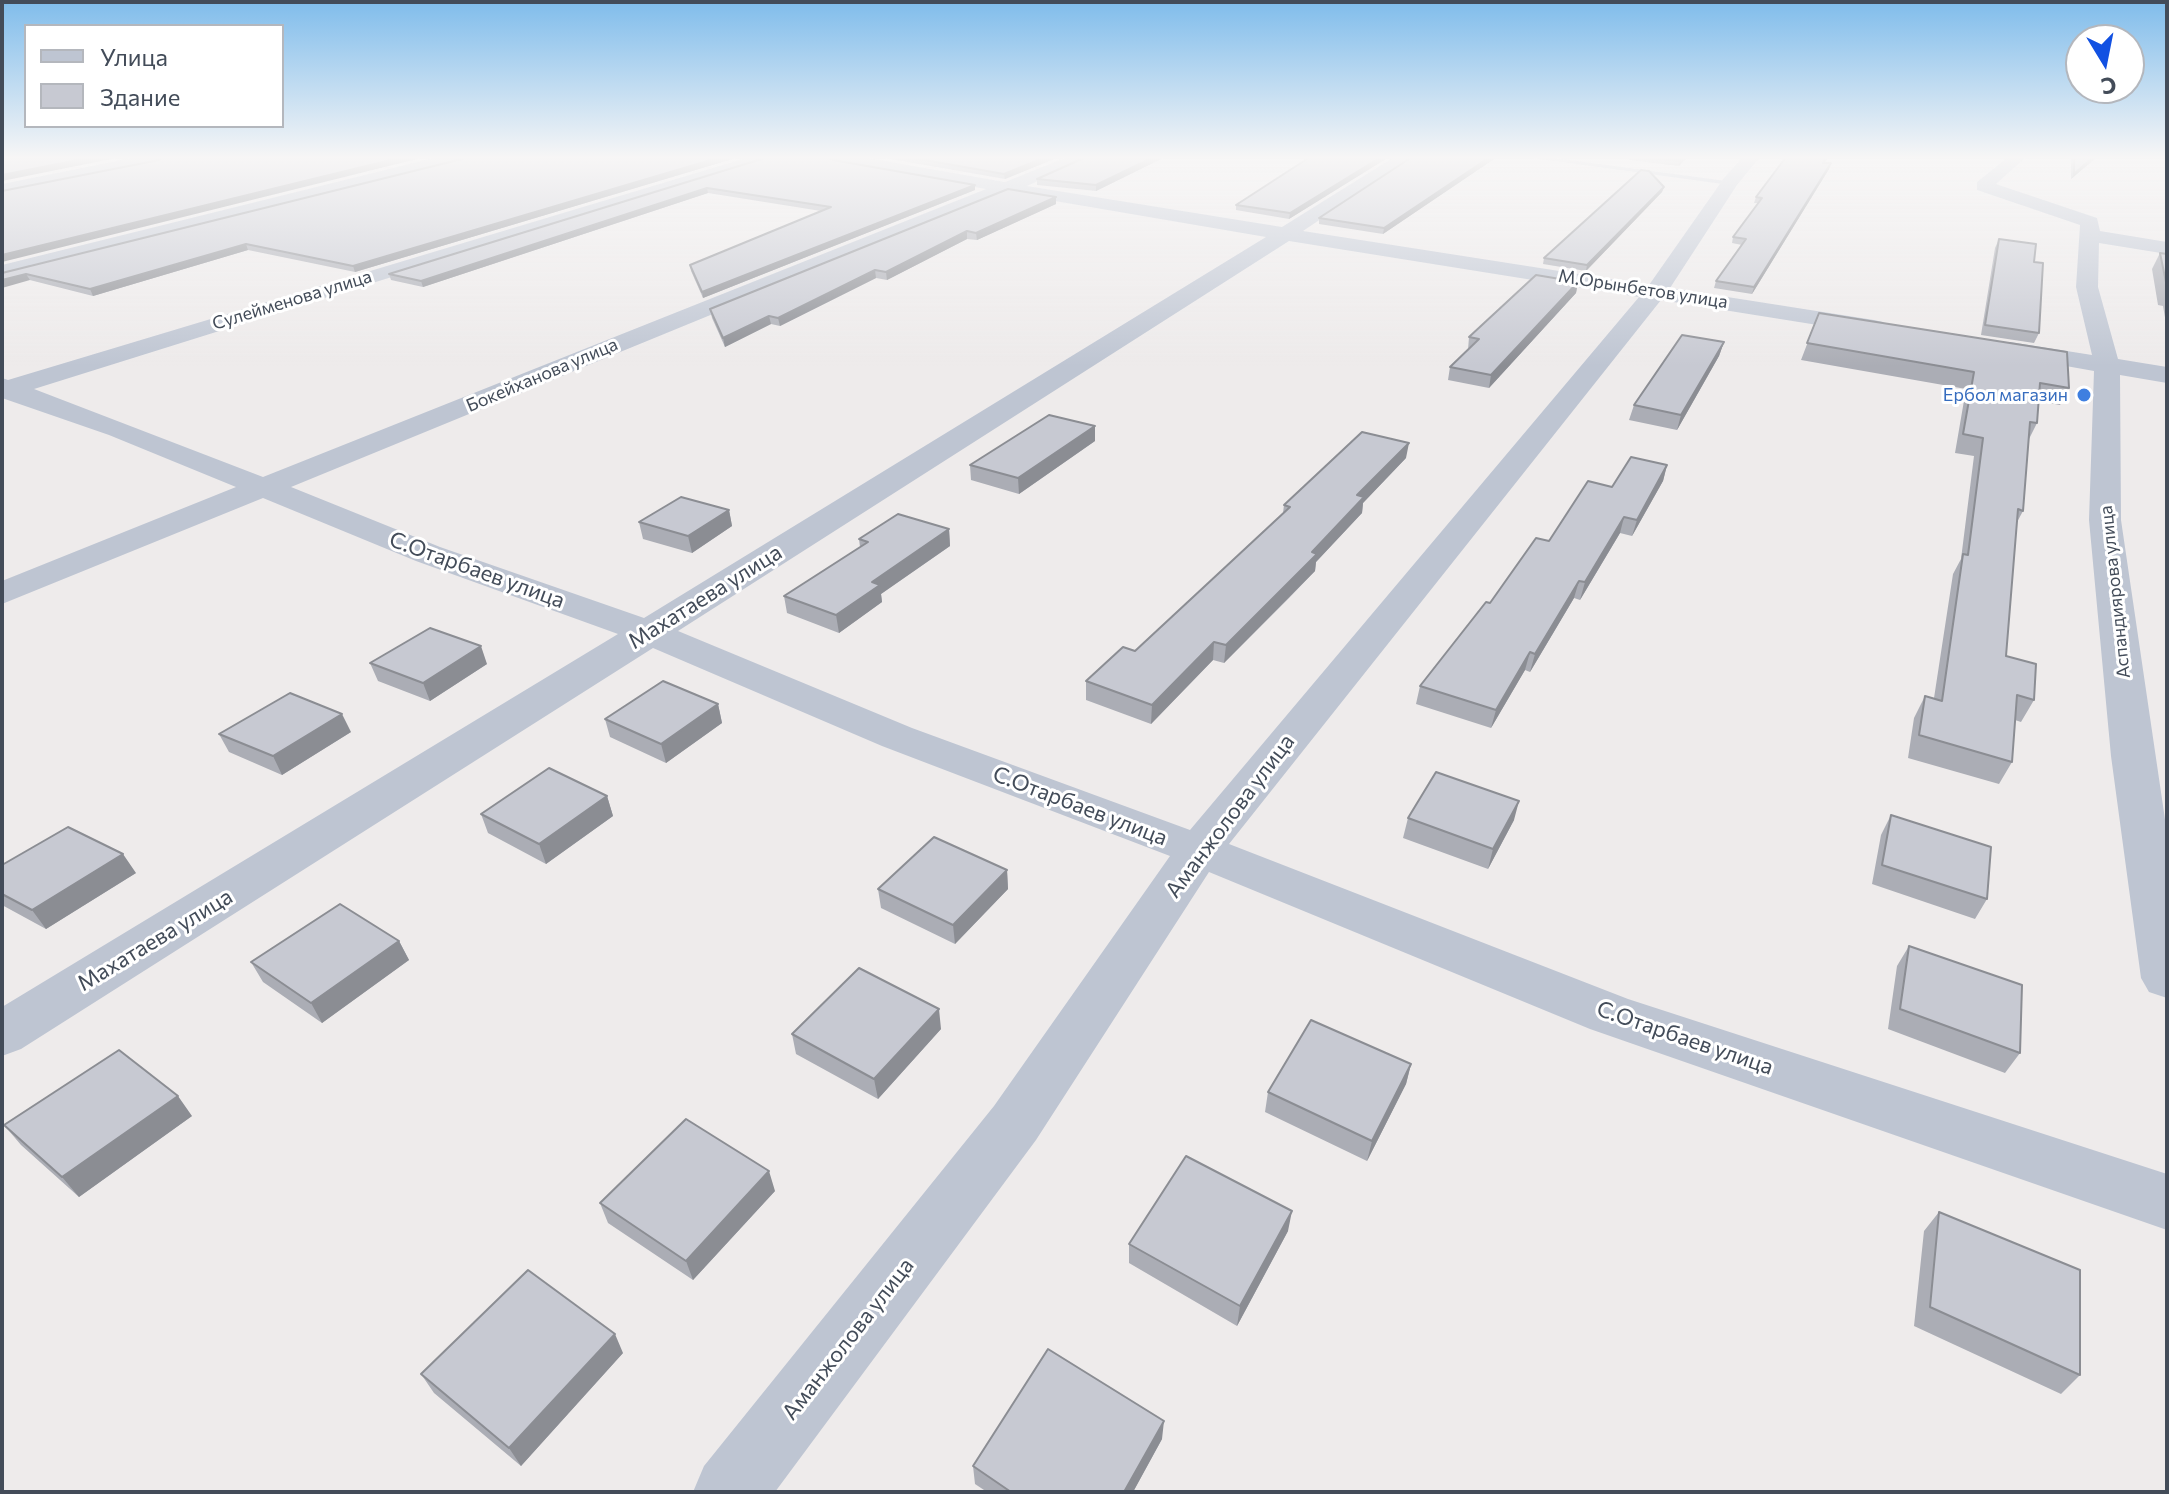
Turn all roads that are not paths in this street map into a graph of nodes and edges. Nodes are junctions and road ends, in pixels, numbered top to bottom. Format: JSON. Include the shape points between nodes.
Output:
{"nodes":[{"id":1,"x":179,"y":227,"type":"edge"},
{"id":2,"x":527,"y":227,"type":"edge"},
{"id":3,"x":903,"y":227,"type":"edge"},
{"id":4,"x":1248,"y":227,"type":"edge"},
{"id":5,"x":1300,"y":227,"type":"edge"},
{"id":6,"x":1701,"y":227,"type":"edge"},
{"id":7,"x":2091,"y":227,"type":"edge"},
{"id":8,"x":1291,"y":233,"type":"junction"},
{"id":9,"x":2092,"y":236,"type":"junction"},
{"id":10,"x":2167,"y":248,"type":"edge"},
{"id":11,"x":2,"y":271,"type":"edge"},
{"id":12,"x":1657,"y":290,"type":"junction"},
{"id":13,"x":1889,"y":329,"type":"edge"},
{"id":14,"x":1983,"y":345,"type":"edge"},
{"id":15,"x":2107,"y":365,"type":"junction"},
{"id":16,"x":2167,"y":375,"type":"edge"},
{"id":17,"x":4,"y":388,"type":"edge"},
{"id":18,"x":267,"y":489,"type":"junction"},
{"id":19,"x":2,"y":593,"type":"edge"},
{"id":20,"x":648,"y":632,"type":"junction"},
{"id":21,"x":1199,"y":850,"type":"junction"},
{"id":22,"x":2167,"y":978,"type":"edge"},
{"id":23,"x":2,"y":1034,"type":"edge"},
{"id":24,"x":2167,"y":1202,"type":"edge"},
{"id":25,"x":730,"y":1492,"type":"edge"}],
"edges":[{"from":1,"to":11,"type":"street"},
{"from":2,"to":17,"type":"street","name":"Сулейменова улица"},
{"from":3,"to":18,"type":"street","name":"Бокейханова улица"},
{"from":4,"to":8,"type":"street","name":"М.Орынбетов улица"},
{"from":5,"to":8,"type":"street","name":"Махатаева улица"},
{"from":6,"to":12,"type":"street","name":"Аманжолова улица"},
{"from":7,"to":9,"type":"street"},
{"from":8,"to":12,"type":"street","name":"М.Орынбетов улица"},
{"from":8,"to":20,"type":"street","name":"Махатаева улица"},
{"from":9,"to":10,"type":"street"},
{"from":9,"to":15,"type":"street","name":"Аспандиярова улица","via":[[2087,287]]},
{"from":12,"to":13,"type":"street","name":"М.Орынбетов улица"},
{"from":12,"to":21,"type":"street","name":"Аманжолова улица"},
{"from":14,"to":15,"type":"street"},
{"from":15,"to":16,"type":"street"},
{"from":15,"to":22,"type":"street","name":"Аспандиярова улица","via":[[2105,520],[2132,756]]},
{"from":17,"to":18,"type":"street","name":"С.Отарбаев улица"},
{"from":18,"to":19,"type":"street","name":"Бокейханова улица"},
{"from":18,"to":20,"type":"street","name":"С.Отарбаев улица","via":[[428,554]]},
{"from":20,"to":21,"type":"street","name":"С.Отарбаев улица","via":[[897,737]]},
{"from":20,"to":23,"type":"street","name":"Махатаева улица"},
{"from":21,"to":24,"type":"street","name":"С.Отарбаев улица","via":[[1609,1014]]},
{"from":21,"to":25,"type":"street","name":"Аманжолова улица","via":[[1015,1123]]}]}
